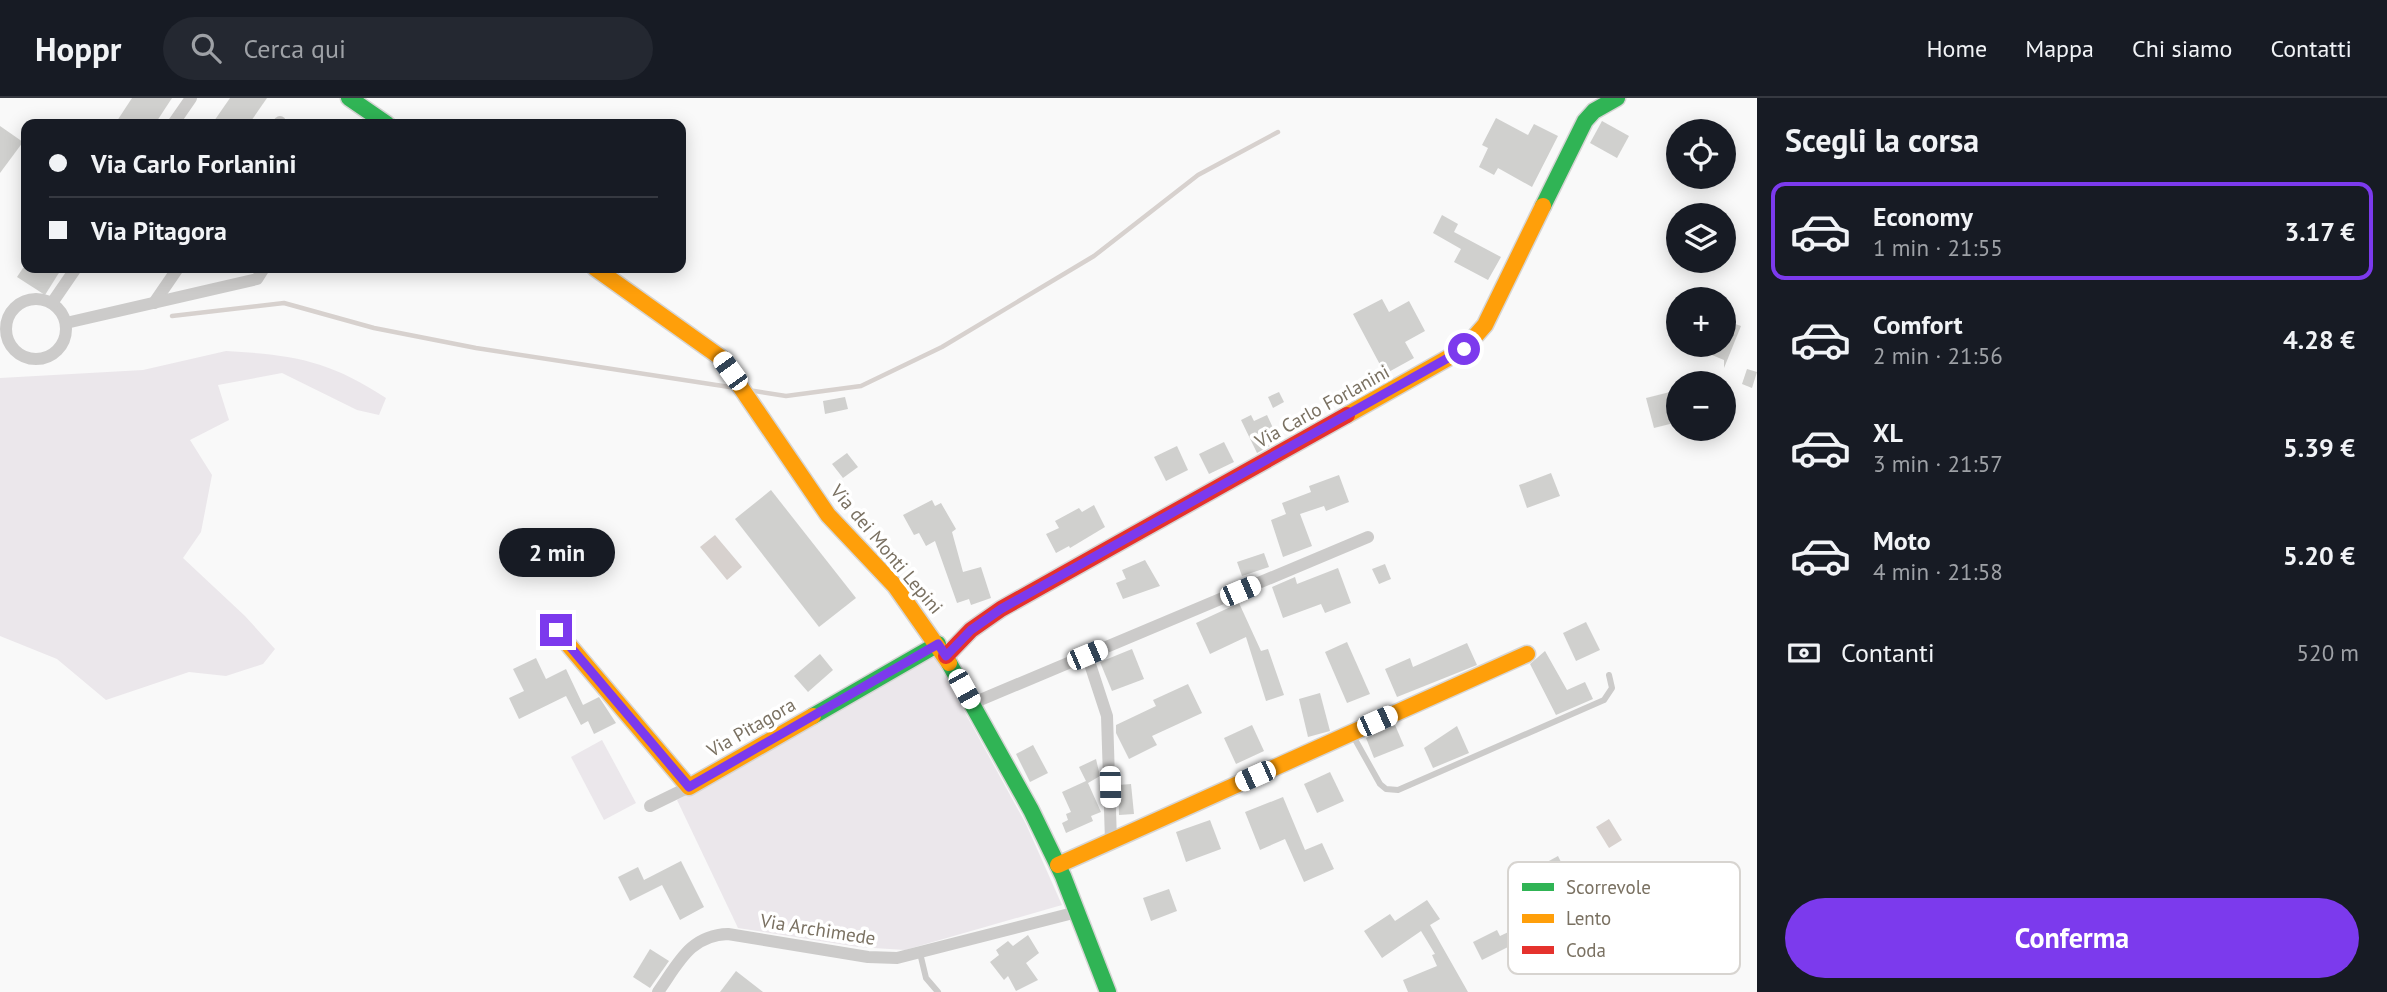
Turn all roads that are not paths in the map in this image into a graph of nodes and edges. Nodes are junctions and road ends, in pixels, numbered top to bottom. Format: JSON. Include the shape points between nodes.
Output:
{"nodes":[{"id":1,"x":191,"y":98,"type":"edge"},
{"id":2,"x":349,"y":98,"type":"edge"},
{"id":3,"x":1617,"y":98,"type":"edge"},
{"id":4,"x":176,"y":119,"type":"edge"},
{"id":5,"x":380,"y":119,"type":"edge"},
{"id":6,"x":73,"y":273,"type":"edge"},
{"id":7,"x":175,"y":273,"type":"edge"},
{"id":8,"x":261,"y":273,"type":"edge"},
{"id":9,"x":602,"y":273,"type":"edge"},
{"id":10,"x":52,"y":303,"type":"junction"},
{"id":11,"x":154,"y":303,"type":"junction"},
{"id":12,"x":66,"y":323,"type":"junction"},
{"id":13,"x":3,"y":338,"type":"edge"},
{"id":14,"x":1368,"y":537,"type":"dead end"},
{"id":15,"x":556,"y":630,"type":"dead end"},
{"id":16,"x":942,"y":650,"type":"junction"},
{"id":17,"x":1527,"y":654,"type":"dead end"},
{"id":18,"x":1087,"y":655,"type":"junction"},
{"id":19,"x":1609,"y":675,"type":"dead end"},
{"id":20,"x":973,"y":703,"type":"junction"},
{"id":21,"x":1352,"y":733,"type":"junction"},
{"id":22,"x":689,"y":787,"type":"junction"},
{"id":23,"x":650,"y":806,"type":"dead end"},
{"id":24,"x":1111,"y":841,"type":"junction"},
{"id":25,"x":1058,"y":865,"type":"junction"},
{"id":26,"x":1077,"y":912,"type":"junction"},
{"id":27,"x":920,"y":953,"type":"junction"},
{"id":28,"x":658,"y":992,"type":"edge"},
{"id":29,"x":938,"y":992,"type":"edge"},
{"id":30,"x":1108,"y":992,"type":"edge"}],
"edges":[{"from":1,"to":4,"type":"street"},
{"from":2,"to":5,"type":"street"},
{"from":3,"to":16,"type":"street","name":"Via Carlo Forlanini","via":[[1585,121],[1488,321],[1464,349],[1001,609]]},
{"from":6,"to":10,"type":"street"},
{"from":7,"to":11,"type":"street"},
{"from":8,"to":11,"type":"street","via":[[257,279]]},
{"from":9,"to":16,"type":"street","name":"Via dei Monti Lepini","via":[[720,357],[835,525],[895,586]]},
{"from":10,"to":12,"type":"street"},
{"from":10,"to":13,"type":"street","via":[[22,301],[9,314]]},
{"from":11,"to":12,"type":"street"},
{"from":12,"to":13,"type":"street","via":[[60,348],[44,359],[19,355]]},
{"from":14,"to":18,"type":"street"},
{"from":15,"to":22,"type":"street"},
{"from":16,"to":20,"type":"street","name":"Via dei Monti Lepini"},
{"from":16,"to":22,"type":"street","name":"Via Pitagora"},
{"from":17,"to":21,"type":"street"},
{"from":18,"to":20,"type":"street"},
{"from":18,"to":24,"type":"street","via":[[1107,716]]},
{"from":19,"to":21,"type":"lane","via":[[1612,688],[1604,700],[1398,790],[1382,787]]},
{"from":20,"to":25,"type":"street","name":"Via dei Monti Lepini"},
{"from":21,"to":24,"type":"street"},
{"from":22,"to":23,"type":"street"},
{"from":24,"to":25,"type":"street"},
{"from":25,"to":26,"type":"street","name":"Via dei Monti Lepini"},
{"from":26,"to":27,"type":"street","name":"Via Archimede"},
{"from":26,"to":30,"type":"street","name":"Via dei Monti Lepini"},
{"from":27,"to":28,"type":"street","name":"Via Archimede","via":[[880,958],[716,935],[688,949]]},
{"from":27,"to":29,"type":"lane","via":[[926,978]]}]}
